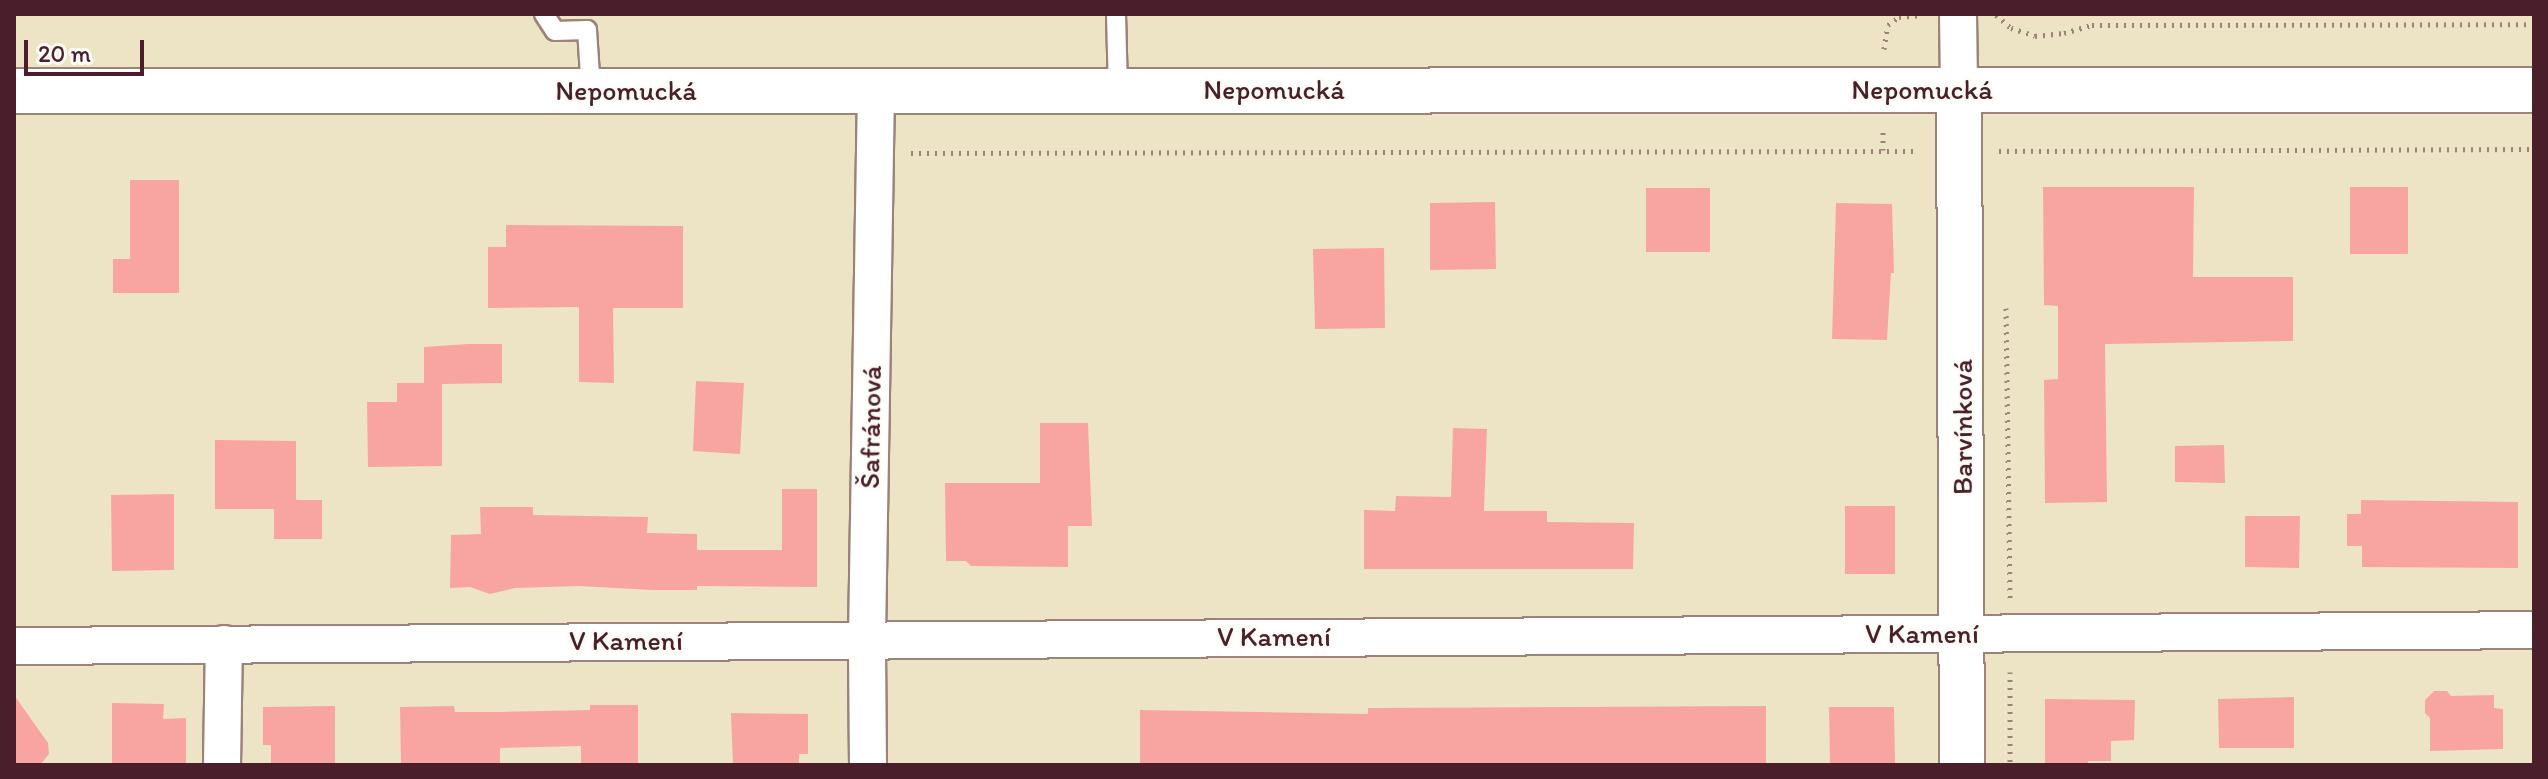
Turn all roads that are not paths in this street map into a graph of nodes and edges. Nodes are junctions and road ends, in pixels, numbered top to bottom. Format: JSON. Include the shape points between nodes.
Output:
{"nodes":[{"id":1,"x":544,"y":14,"type":"edge"},
{"id":2,"x":1116,"y":14,"type":"edge"},
{"id":3,"x":1958,"y":14,"type":"edge"},
{"id":4,"x":1118,"y":89,"type":"junction"},
{"id":5,"x":1959,"y":89,"type":"junction"},
{"id":6,"x":591,"y":90,"type":"junction"},
{"id":7,"x":876,"y":90,"type":"junction"},
{"id":8,"x":2534,"y":90,"type":"edge"},
{"id":9,"x":14,"y":91,"type":"edge"},
{"id":10,"x":2534,"y":630,"type":"edge"},
{"id":11,"x":1962,"y":633,"type":"junction"},
{"id":12,"x":867,"y":638,"type":"junction"},
{"id":13,"x":224,"y":644,"type":"junction"},
{"id":14,"x":14,"y":646,"type":"edge"},
{"id":15,"x":222,"y":765,"type":"edge"},
{"id":16,"x":868,"y":765,"type":"edge"},
{"id":17,"x":1962,"y":765,"type":"edge"}],
"edges":[{"from":1,"to":6,"type":"lane","via":[[555,31],[587,30]]},
{"from":2,"to":4,"type":"lane"},
{"from":3,"to":5,"type":"street"},
{"from":4,"to":5,"type":"street","name":"Nepomucká"},
{"from":4,"to":7,"type":"street","name":"Nepomucká"},
{"from":5,"to":8,"type":"street","name":"Nepomucká"},
{"from":5,"to":11,"type":"street","name":"Barvínková","via":[[1982,152]]},
{"from":6,"to":7,"type":"street","name":"Nepomucká"},
{"from":6,"to":9,"type":"street","name":"Nepomucká"},
{"from":7,"to":12,"type":"street","name":"Šafránová"},
{"from":10,"to":11,"type":"street","name":"V Kamení"},
{"from":11,"to":12,"type":"street","name":"V Kamení"},
{"from":11,"to":17,"type":"street","name":"Barvínková"},
{"from":12,"to":13,"type":"street","name":"V Kamení"},
{"from":12,"to":16,"type":"street","name":"Šafránová"},
{"from":13,"to":14,"type":"street","name":"V Kamení"},
{"from":13,"to":15,"type":"street"}]}
